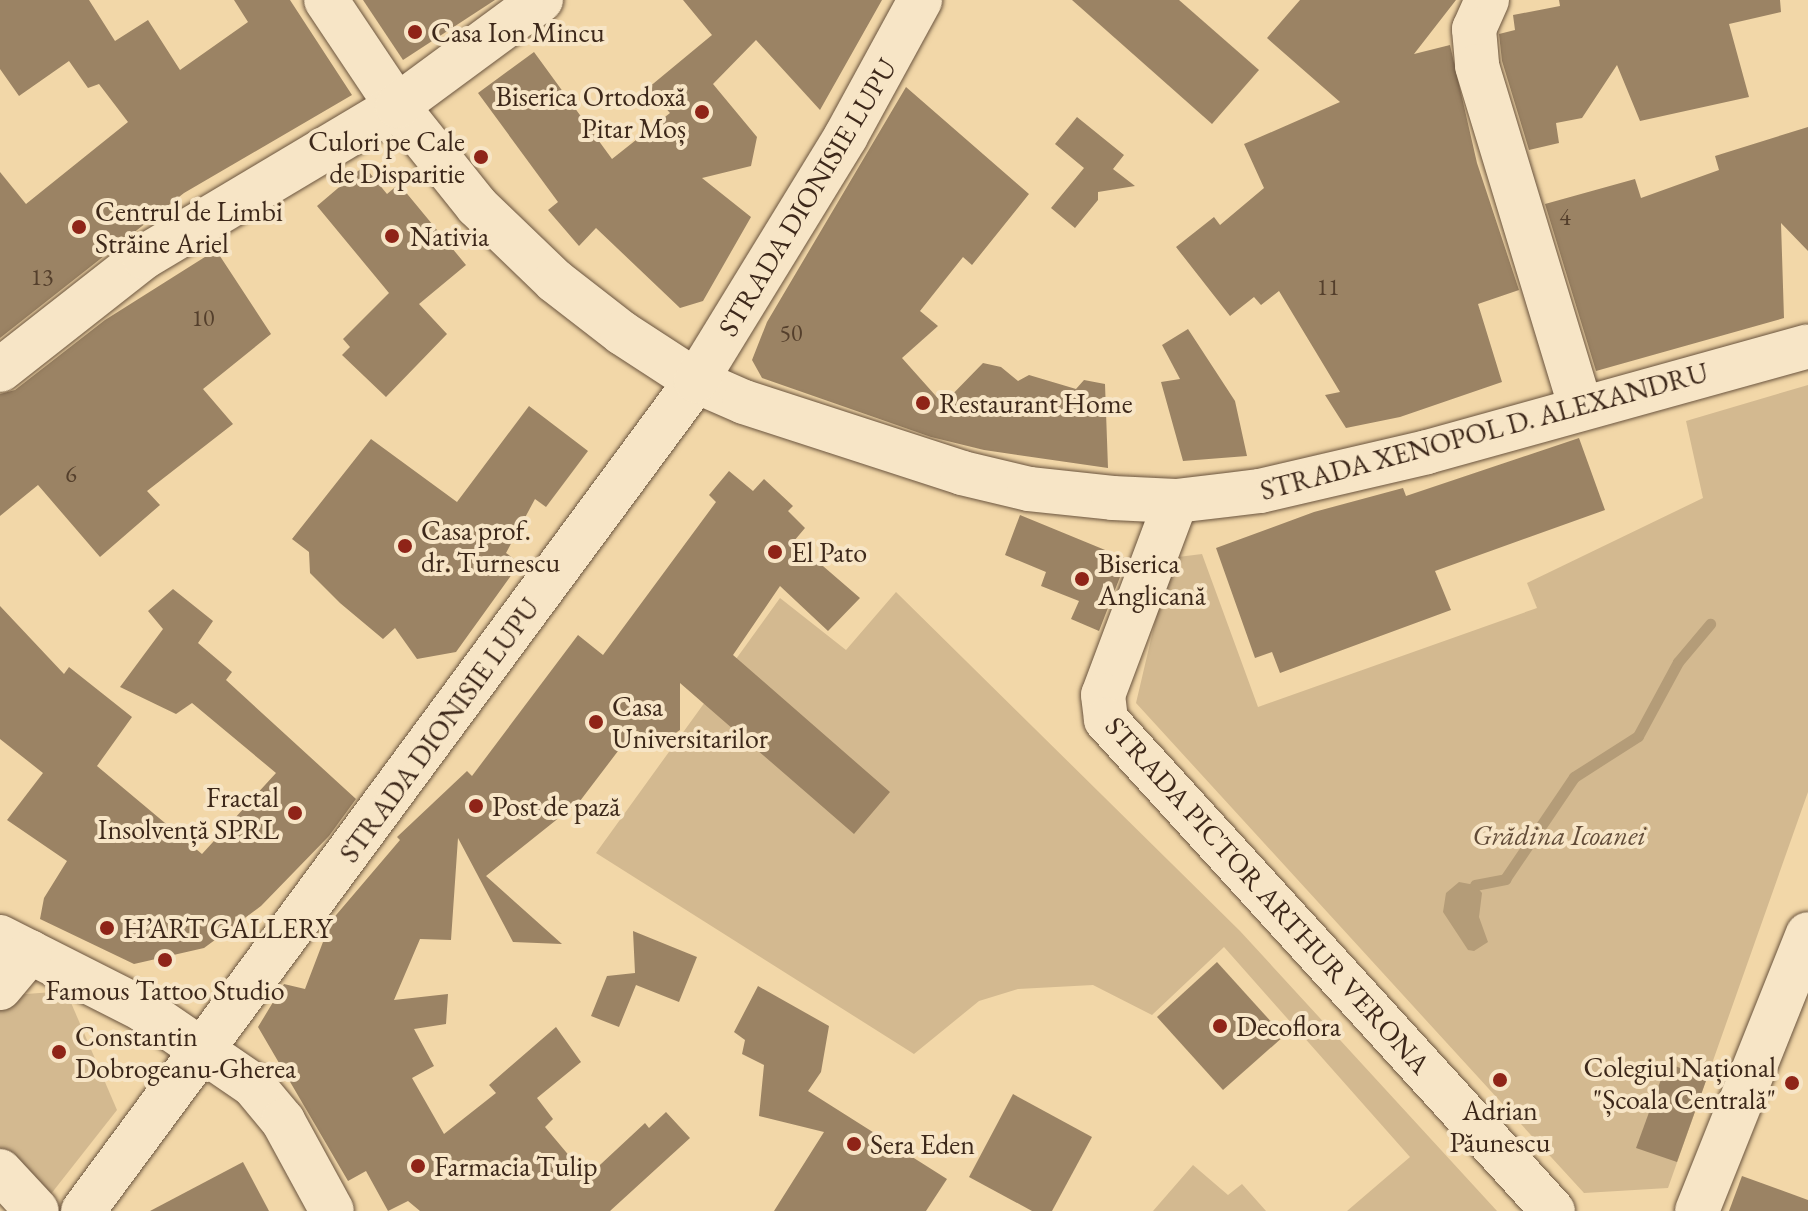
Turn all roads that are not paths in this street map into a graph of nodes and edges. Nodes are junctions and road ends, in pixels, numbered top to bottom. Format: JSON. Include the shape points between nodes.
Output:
{"nodes":[{"id":1,"x":326,"y":0,"type":"edge"},
{"id":2,"x":541,"y":0,"type":"edge"},
{"id":3,"x":920,"y":0,"type":"edge"},
{"id":4,"x":1487,"y":0,"type":"edge"},
{"id":5,"x":397,"y":106,"type":"junction"},
{"id":6,"x":1808,"y":346,"type":"edge"},
{"id":7,"x":0,"y":370,"type":"edge"},
{"id":8,"x":696,"y":381,"type":"junction"},
{"id":9,"x":1581,"y":408,"type":"junction"},
{"id":10,"x":1176,"y":501,"type":"junction"},
{"id":11,"x":1808,"y":934,"type":"edge"},
{"id":12,"x":15,"y":944,"type":"edge"},
{"id":13,"x":0,"y":988,"type":"edge"},
{"id":14,"x":203,"y":1047,"type":"junction"},
{"id":15,"x":0,"y":1171,"type":"edge"},
{"id":16,"x":1696,"y":1209,"type":"edge"},
{"id":17,"x":37,"y":1211,"type":"edge"},
{"id":18,"x":83,"y":1211,"type":"edge"},
{"id":19,"x":332,"y":1211,"type":"edge"},
{"id":20,"x":1553,"y":1211,"type":"edge"}],
"edges":[{"from":1,"to":5,"type":"street"},
{"from":2,"to":5,"type":"street"},
{"from":3,"to":8,"type":"street","name":"STRADA DIONISIE LUPU","via":[[846,136]]},
{"from":4,"to":9,"type":"street","via":[[1474,29],[1477,66]]},
{"from":5,"to":7,"type":"street","via":[[144,257]]},
{"from":5,"to":8,"type":"street","via":[[467,195],[518,248],[612,326]]},
{"from":6,"to":9,"type":"street","name":"STRADA XENOPOL D. ALEXANDRU"},
{"from":8,"to":10,"type":"street","name":"STRADA XENOPOL D. ALEXANDRU","via":[[962,473],[1029,489]]},
{"from":8,"to":14,"type":"street","name":"STRADA DIONISIE LUPU"},
{"from":9,"to":10,"type":"street","name":"STRADA XENOPOL D. ALEXANDRU","via":[[1337,474],[1260,491]]},
{"from":10,"to":20,"type":"street","name":"STRADA PICTOR ARTHUR VERONA","via":[[1103,695],[1106,720]]},
{"from":11,"to":16,"type":"street"},
{"from":12,"to":13,"type":"street"},
{"from":12,"to":14,"type":"street"},
{"from":14,"to":18,"type":"street","name":"STRADA DIONISIE LUPU"},
{"from":14,"to":19,"type":"street","via":[[269,1103]]},
{"from":15,"to":17,"type":"street"}]}
